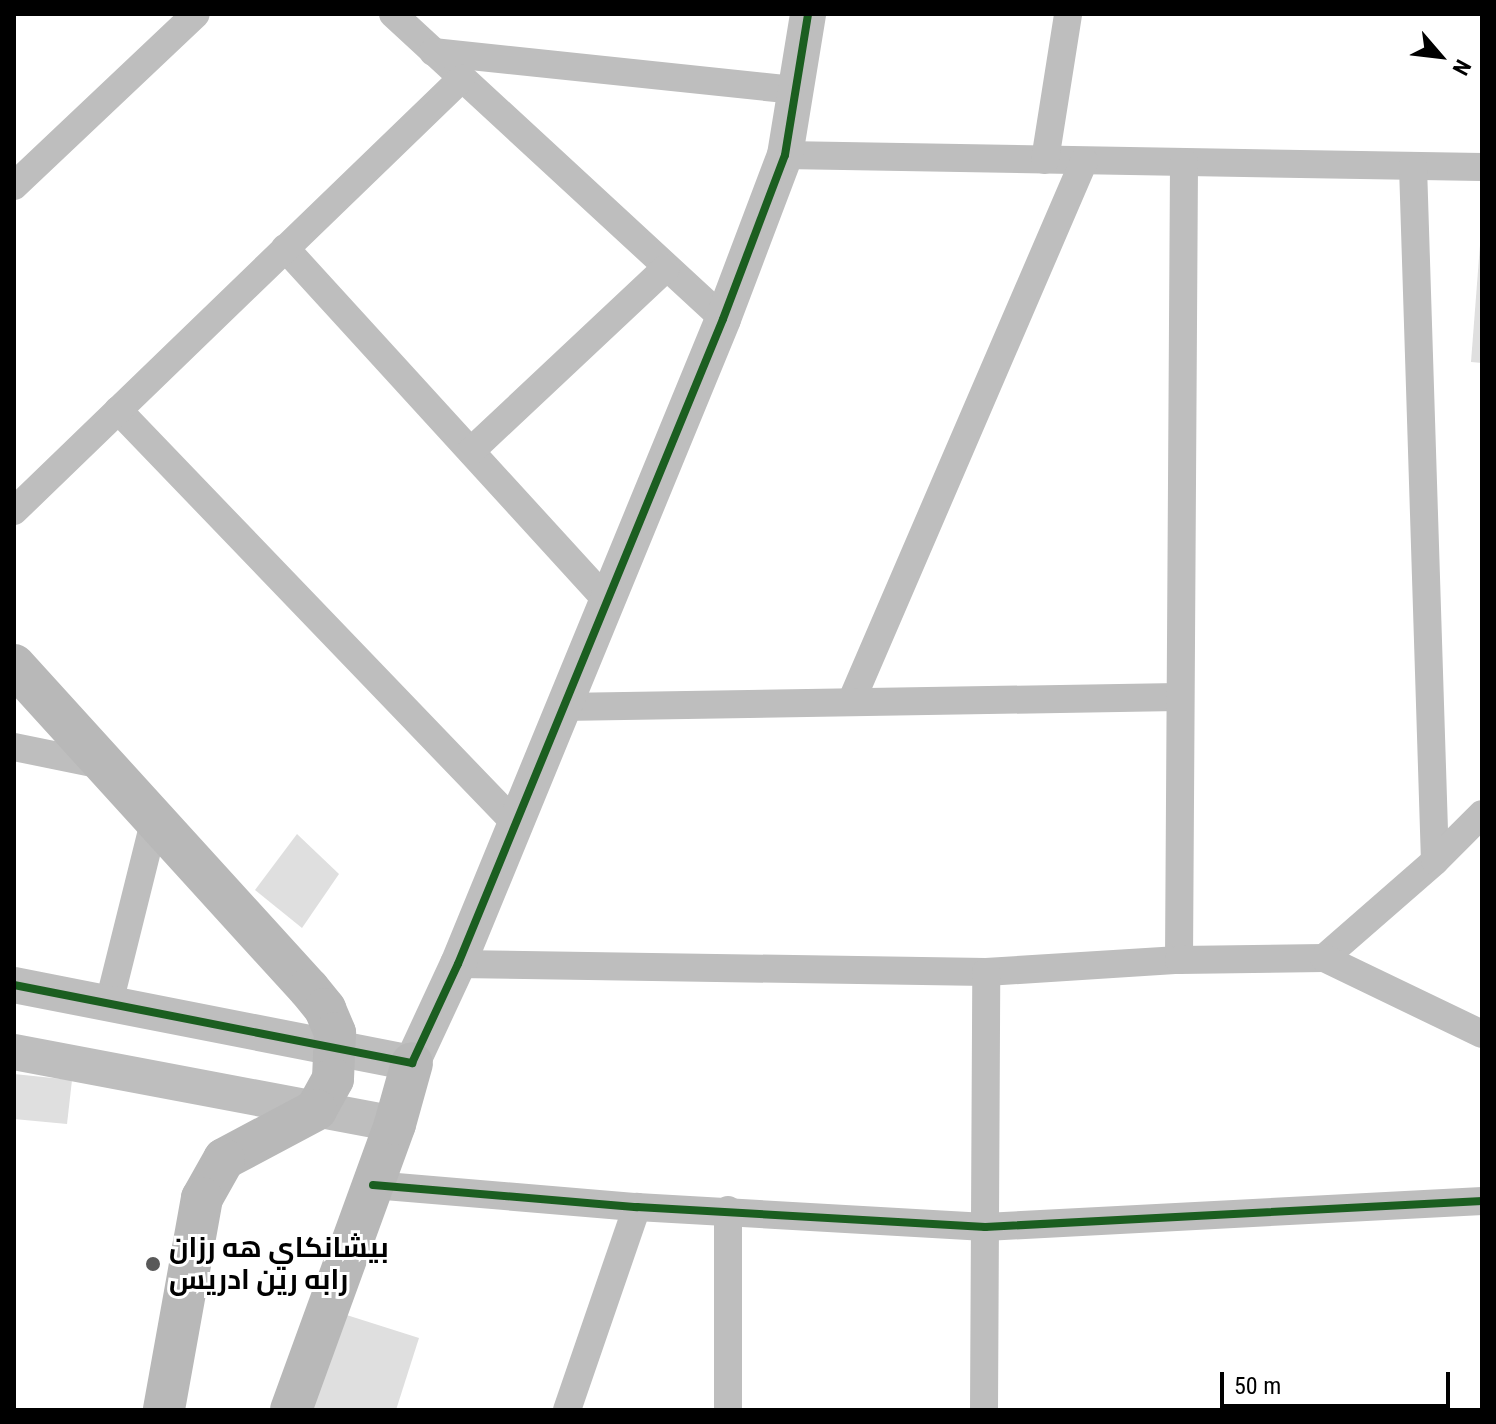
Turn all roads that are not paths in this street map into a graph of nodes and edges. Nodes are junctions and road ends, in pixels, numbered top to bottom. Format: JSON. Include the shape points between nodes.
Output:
{"nodes":[{"id":1,"x":196,"y":14,"type":"edge"},
{"id":2,"x":393,"y":14,"type":"edge"},
{"id":3,"x":808,"y":14,"type":"edge"},
{"id":4,"x":1068,"y":14,"type":"edge"},
{"id":5,"x":433,"y":52,"type":"junction"},
{"id":6,"x":461,"y":79,"type":"junction"},
{"id":7,"x":796,"y":90,"type":"junction"},
{"id":8,"x":785,"y":155,"type":"junction"},
{"id":9,"x":1045,"y":160,"type":"junction"},
{"id":10,"x":1084,"y":161,"type":"junction"},
{"id":11,"x":1184,"y":162,"type":"junction"},
{"id":12,"x":1413,"y":166,"type":"junction"},
{"id":13,"x":1482,"y":167,"type":"edge"},
{"id":14,"x":14,"y":186,"type":"edge"},
{"id":15,"x":285,"y":248,"type":"junction"},
{"id":16,"x":666,"y":268,"type":"junction"},
{"id":17,"x":723,"y":319,"type":"junction"},
{"id":18,"x":118,"y":410,"type":"junction"},
{"id":19,"x":471,"y":451,"type":"junction"},
{"id":20,"x":14,"y":511,"type":"edge"},
{"id":21,"x":606,"y":599,"type":"junction"},
{"id":22,"x":14,"y":665,"type":"edge"},
{"id":23,"x":1178,"y":697,"type":"junction"},
{"id":24,"x":851,"y":702,"type":"junction"},
{"id":25,"x":562,"y":707,"type":"junction"},
{"id":26,"x":14,"y":747,"type":"edge"},
{"id":27,"x":109,"y":767,"type":"junction"},
{"id":28,"x":1482,"y":814,"type":"edge"},
{"id":29,"x":155,"y":818,"type":"junction"},
{"id":30,"x":514,"y":822,"type":"junction"},
{"id":31,"x":1435,"y":861,"type":"junction"},
{"id":32,"x":1324,"y":958,"type":"junction"},
{"id":33,"x":1179,"y":960,"type":"junction"},
{"id":34,"x":458,"y":964,"type":"junction"},
{"id":35,"x":986,"y":972,"type":"junction"},
{"id":36,"x":14,"y":985,"type":"edge"},
{"id":37,"x":109,"y":1003,"type":"junction"},
{"id":38,"x":1482,"y":1034,"type":"edge"},
{"id":39,"x":337,"y":1047,"type":"junction"},
{"id":40,"x":14,"y":1052,"type":"edge"},
{"id":41,"x":412,"y":1063,"type":"junction"},
{"id":42,"x":316,"y":1110,"type":"junction"},
{"id":43,"x":395,"y":1124,"type":"junction"},
{"id":44,"x":373,"y":1185,"type":"junction"},
{"id":45,"x":1482,"y":1201,"type":"edge"},
{"id":46,"x":637,"y":1207,"type":"junction"},
{"id":47,"x":728,"y":1210,"type":"junction"},
{"id":48,"x":985,"y":1227,"type":"junction"},
{"id":49,"x":164,"y":1410,"type":"edge"},
{"id":50,"x":291,"y":1410,"type":"edge"},
{"id":51,"x":567,"y":1410,"type":"edge"},
{"id":52,"x":728,"y":1410,"type":"edge"},
{"id":53,"x":984,"y":1410,"type":"edge"}],
"edges":[{"from":1,"to":14,"type":"street"},
{"from":2,"to":5,"type":"street"},
{"from":3,"to":7,"type":"street"},
{"from":4,"to":9,"type":"street"},
{"from":5,"to":6,"type":"street"},
{"from":5,"to":7,"type":"street"},
{"from":6,"to":15,"type":"street"},
{"from":6,"to":16,"type":"street"},
{"from":7,"to":8,"type":"street"},
{"from":8,"to":9,"type":"street"},
{"from":8,"to":17,"type":"street"},
{"from":9,"to":10,"type":"street"},
{"from":10,"to":11,"type":"street"},
{"from":10,"to":24,"type":"street"},
{"from":11,"to":12,"type":"street"},
{"from":11,"to":23,"type":"street"},
{"from":12,"to":13,"type":"street"},
{"from":12,"to":31,"type":"street"},
{"from":15,"to":18,"type":"street"},
{"from":15,"to":19,"type":"street"},
{"from":16,"to":17,"type":"street"},
{"from":16,"to":19,"type":"street"},
{"from":17,"to":21,"type":"street"},
{"from":18,"to":20,"type":"street"},
{"from":18,"to":30,"type":"street"},
{"from":19,"to":21,"type":"street"},
{"from":21,"to":25,"type":"street"},
{"from":22,"to":27,"type":"main road"},
{"from":23,"to":24,"type":"street"},
{"from":23,"to":33,"type":"street"},
{"from":24,"to":25,"type":"street"},
{"from":25,"to":30,"type":"street"},
{"from":26,"to":27,"type":"street"},
{"from":27,"to":29,"type":"main road"},
{"from":28,"to":31,"type":"street"},
{"from":29,"to":37,"type":"street"},
{"from":29,"to":39,"type":"main road","via":[[325,1009]]},
{"from":30,"to":34,"type":"street"},
{"from":31,"to":32,"type":"street"},
{"from":32,"to":33,"type":"street"},
{"from":32,"to":38,"type":"street"},
{"from":33,"to":35,"type":"street"},
{"from":34,"to":35,"type":"street"},
{"from":34,"to":41,"type":"street"},
{"from":35,"to":48,"type":"street"},
{"from":36,"to":37,"type":"street"},
{"from":37,"to":39,"type":"street"},
{"from":39,"to":41,"type":"street"},
{"from":39,"to":42,"type":"main road","via":[[333,1079]]},
{"from":40,"to":42,"type":"street"},
{"from":41,"to":43,"type":"main road"},
{"from":42,"to":43,"type":"street"},
{"from":42,"to":49,"type":"main road","via":[[224,1159],[202,1198]]},
{"from":43,"to":44,"type":"main road"},
{"from":44,"to":46,"type":"street"},
{"from":44,"to":50,"type":"main road"},
{"from":45,"to":48,"type":"street"},
{"from":46,"to":47,"type":"street"},
{"from":46,"to":51,"type":"street"},
{"from":47,"to":48,"type":"street"},
{"from":47,"to":52,"type":"street"},
{"from":48,"to":53,"type":"street"}]}
